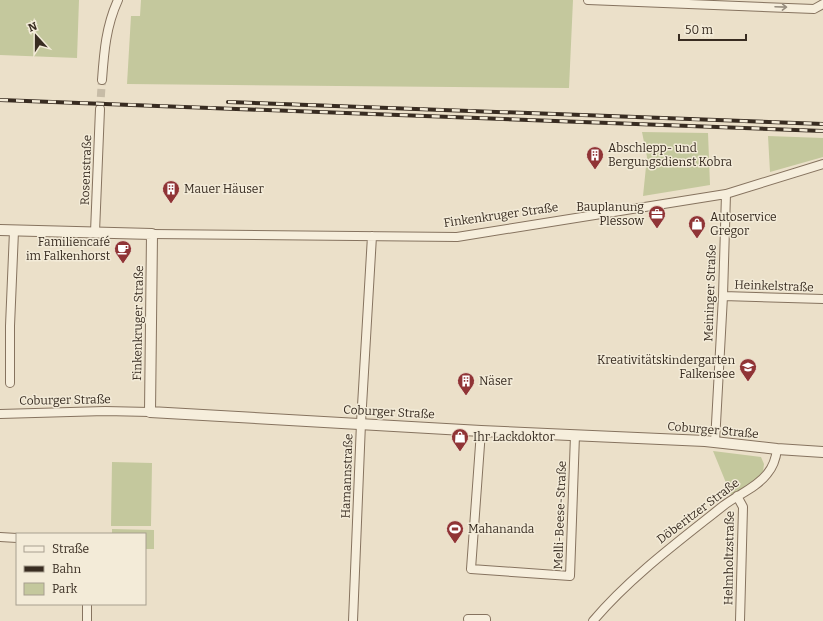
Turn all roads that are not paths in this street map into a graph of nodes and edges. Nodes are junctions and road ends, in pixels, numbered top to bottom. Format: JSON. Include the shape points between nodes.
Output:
{"nodes":[{"id":1,"x":118,"y":0,"type":"edge"},
{"id":2,"x":588,"y":0,"type":"edge"},
{"id":3,"x":823,"y":4,"type":"edge"},
{"id":4,"x":102,"y":80,"type":"tunnel mouth"},
{"id":5,"x":100,"y":109,"type":"tunnel mouth"},
{"id":6,"x":823,"y":164,"type":"edge"},
{"id":7,"x":726,"y":194,"type":"junction"},
{"id":8,"x":0,"y":230,"type":"edge"},
{"id":9,"x":14,"y":231,"type":"junction"},
{"id":10,"x":95,"y":232,"type":"junction"},
{"id":11,"x":152,"y":234,"type":"junction"},
{"id":12,"x":372,"y":236,"type":"junction"},
{"id":13,"x":723,"y":296,"type":"junction"},
{"id":14,"x":823,"y":299,"type":"edge"},
{"id":15,"x":10,"y":383,"type":"dead end"},
{"id":16,"x":150,"y":412,"type":"junction"},
{"id":17,"x":0,"y":414,"type":"edge"},
{"id":18,"x":361,"y":423,"type":"junction"},
{"id":19,"x":481,"y":431,"type":"junction"},
{"id":20,"x":575,"y":435,"type":"junction"},
{"id":21,"x":715,"y":442,"type":"junction"},
{"id":22,"x":777,"y":449,"type":"junction"},
{"id":23,"x":823,"y":452,"type":"edge"},
{"id":24,"x":737,"y":496,"type":"junction"},
{"id":25,"x":0,"y":537,"type":"edge"},
{"id":26,"x":16,"y":538,"type":"edge"},
{"id":27,"x":87,"y":605,"type":"edge"},
{"id":28,"x":468,"y":619,"type":"dead end"},
{"id":29,"x":87,"y":621,"type":"edge"},
{"id":30,"x":353,"y":621,"type":"edge"},
{"id":31,"x":486,"y":621,"type":"edge"},
{"id":32,"x":593,"y":621,"type":"edge"},
{"id":33,"x":740,"y":621,"type":"edge"}],
"edges":[{"from":1,"to":4,"type":"street","via":[[106,34]]},
{"from":2,"to":3,"type":"street","one_way":true,"via":[[814,9]]},
{"from":5,"to":10,"type":"street","name":"Rosenstraße"},
{"from":6,"to":7,"type":"street","name":"Finkenkruger Straße"},
{"from":7,"to":12,"type":"street","name":"Finkenkruger Straße","via":[[457,237]]},
{"from":7,"to":13,"type":"street","name":"Meininger Straße"},
{"from":8,"to":9,"type":"street","name":"Finkenkruger Straße"},
{"from":9,"to":10,"type":"street","name":"Finkenkruger Straße"},
{"from":9,"to":15,"type":"street"},
{"from":10,"to":11,"type":"street","name":"Finkenkruger Straße"},
{"from":11,"to":12,"type":"street","name":"Finkenkruger Straße"},
{"from":11,"to":16,"type":"street","name":"Finkenkruger Straße"},
{"from":12,"to":18,"type":"street","name":"Hamannstraße"},
{"from":13,"to":14,"type":"street","name":"Heinkelstraße"},
{"from":13,"to":21,"type":"street","name":"Meininger Straße"},
{"from":16,"to":17,"type":"street","name":"Coburger Straße"},
{"from":16,"to":18,"type":"street","name":"Coburger Straße"},
{"from":18,"to":19,"type":"street","name":"Coburger Straße"},
{"from":18,"to":30,"type":"street","name":"Hamannstraße"},
{"from":19,"to":20,"type":"street","name":"Coburger Straße"},
{"from":19,"to":20,"type":"street","name":"Melli-Beese-Straße","via":[[471,569],[570,576]]},
{"from":20,"to":21,"type":"street","name":"Coburger Straße"},
{"from":21,"to":22,"type":"street","name":"Coburger Straße"},
{"from":22,"to":23,"type":"street"},
{"from":22,"to":24,"type":"street","name":"Döberitzer Straße","via":[[768,474]]},
{"from":24,"to":32,"type":"street","name":"Döberitzer Straße","via":[[675,544],[615,597]]},
{"from":24,"to":33,"type":"street","name":"Helmholtzstraße","via":[[743,507]]},
{"from":25,"to":26,"type":"street"},
{"from":27,"to":29,"type":"street"},
{"from":28,"to":31,"type":"street"}]}
